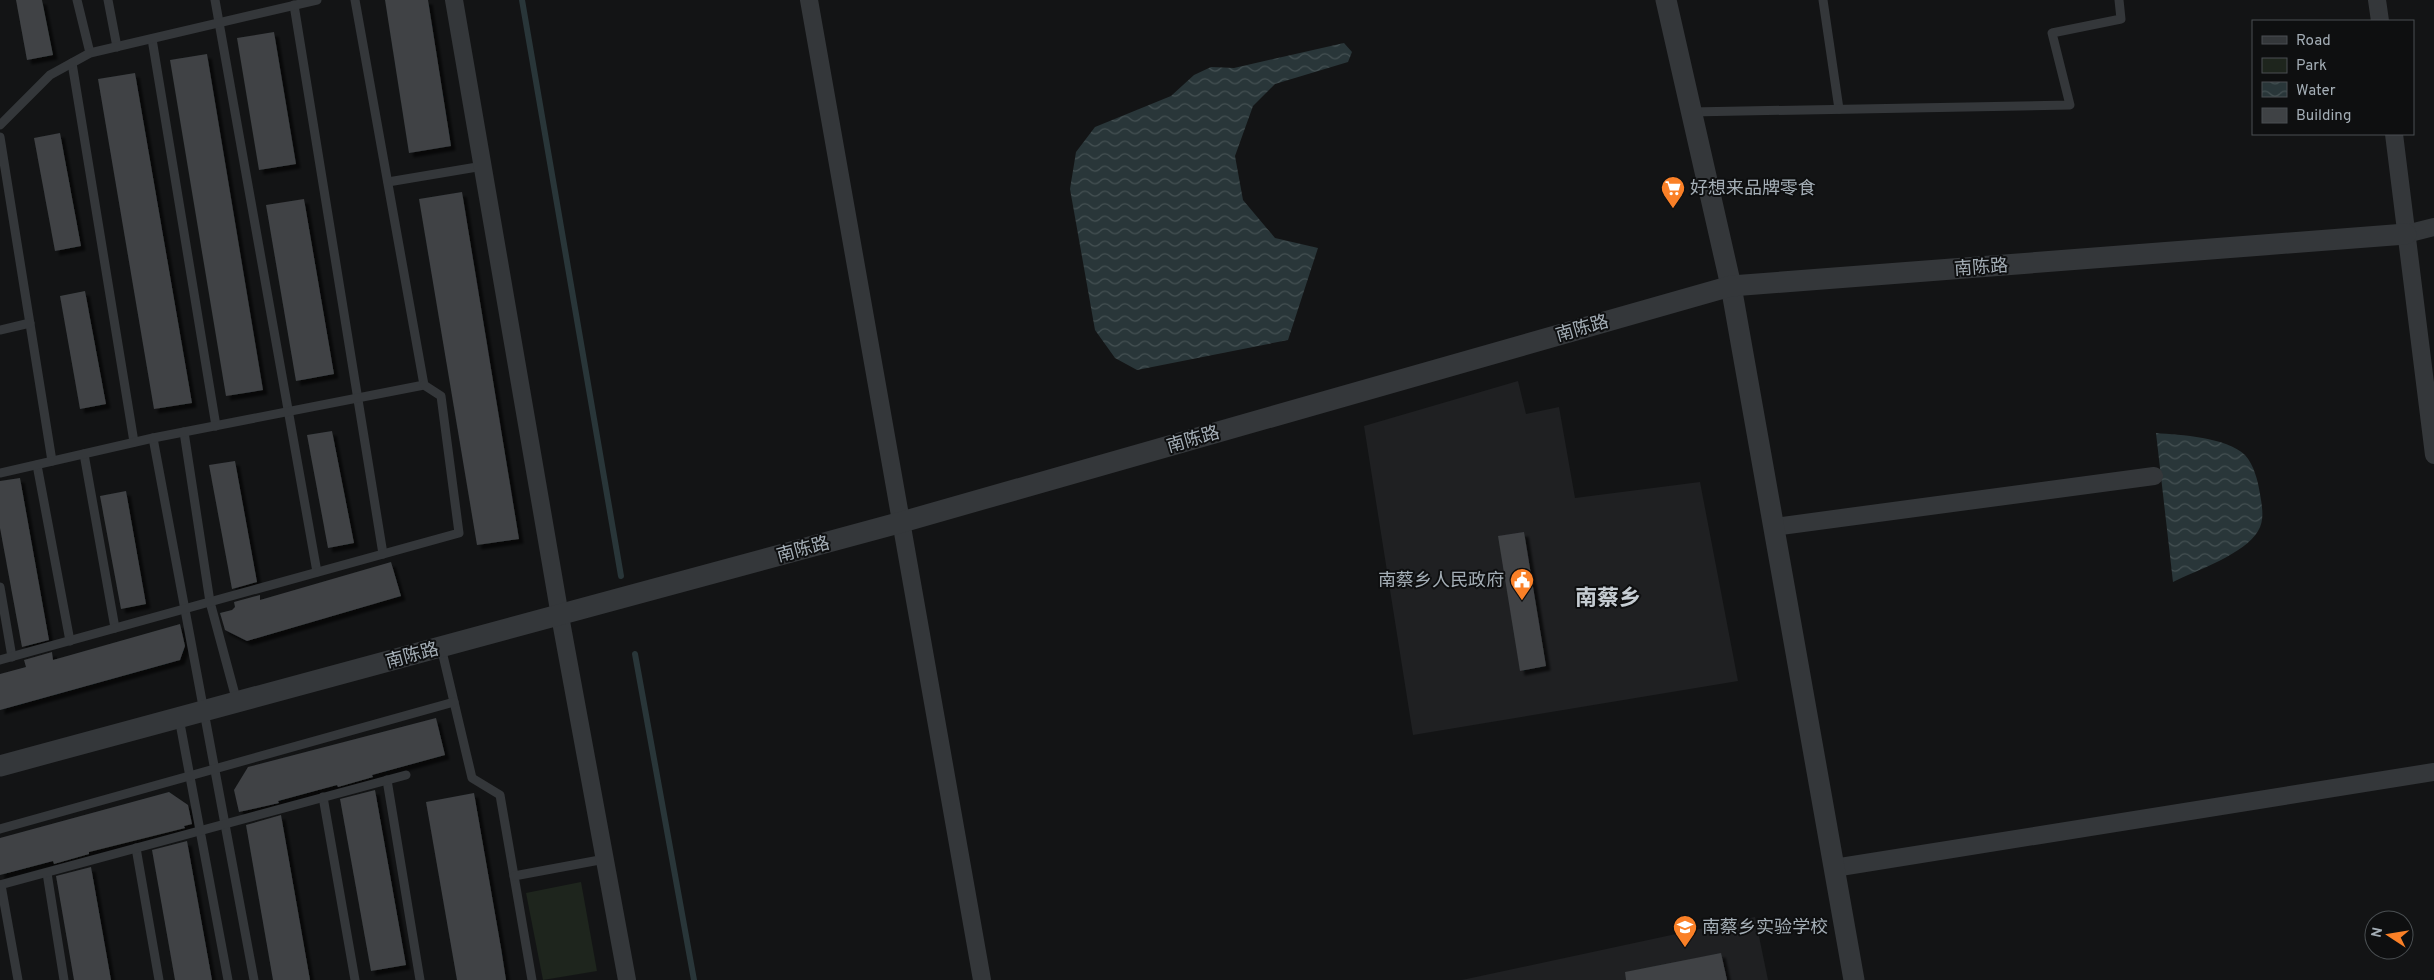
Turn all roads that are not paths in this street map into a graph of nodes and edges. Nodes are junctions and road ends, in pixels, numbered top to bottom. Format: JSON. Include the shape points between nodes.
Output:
{"nodes":[{"id":1,"x":77,"y":0,"type":"edge"},
{"id":2,"x":108,"y":0,"type":"edge"},
{"id":3,"x":215,"y":0,"type":"edge"},
{"id":4,"x":317,"y":0,"type":"edge"},
{"id":5,"x":356,"y":0,"type":"edge"},
{"id":6,"x":454,"y":0,"type":"edge"},
{"id":7,"x":809,"y":0,"type":"edge"},
{"id":8,"x":1666,"y":0,"type":"edge"},
{"id":9,"x":1824,"y":0,"type":"edge"},
{"id":10,"x":2119,"y":0,"type":"edge"},
{"id":11,"x":2377,"y":0,"type":"edge"},
{"id":12,"x":278,"y":5,"type":"edge"},
{"id":13,"x":294,"y":5,"type":"junction"},
{"id":14,"x":2380,"y":20,"type":"edge"},
{"id":15,"x":219,"y":23,"type":"junction"},
{"id":16,"x":152,"y":39,"type":"junction"},
{"id":17,"x":117,"y":47,"type":"junction"},
{"id":18,"x":90,"y":54,"type":"junction"},
{"id":19,"x":72,"y":64,"type":"junction"},
{"id":20,"x":1839,"y":109,"type":"junction"},
{"id":21,"x":1691,"y":112,"type":"junction"},
{"id":22,"x":0,"y":125,"type":"edge"},
{"id":23,"x":2394,"y":135,"type":"edge"},
{"id":24,"x":0,"y":137,"type":"edge"},
{"id":25,"x":483,"y":166,"type":"junction"},
{"id":26,"x":388,"y":182,"type":"junction"},
{"id":27,"x":2434,"y":227,"type":"edge"},
{"id":28,"x":2406,"y":234,"type":"junction"},
{"id":29,"x":1730,"y":286,"type":"junction"},
{"id":30,"x":2417,"y":316,"type":"junction"},
{"id":31,"x":2434,"y":321,"type":"edge"},
{"id":32,"x":30,"y":323,"type":"junction"},
{"id":33,"x":0,"y":330,"type":"edge"},
{"id":34,"x":424,"y":385,"type":"junction"},
{"id":35,"x":358,"y":398,"type":"junction"},
{"id":36,"x":288,"y":412,"type":"junction"},
{"id":37,"x":216,"y":426,"type":"junction"},
{"id":38,"x":184,"y":432,"type":"junction"},
{"id":39,"x":153,"y":438,"type":"junction"},
{"id":40,"x":134,"y":442,"type":"junction"},
{"id":41,"x":84,"y":454,"type":"junction"},
{"id":42,"x":2434,"y":455,"type":"edge"},
{"id":43,"x":52,"y":461,"type":"junction"},
{"id":44,"x":37,"y":465,"type":"junction"},
{"id":45,"x":0,"y":473,"type":"edge"},
{"id":46,"x":2154,"y":476,"type":"dead end"},
{"id":47,"x":902,"y":522,"type":"junction"},
{"id":48,"x":1774,"y":527,"type":"junction"},
{"id":49,"x":383,"y":554,"type":"junction"},
{"id":50,"x":317,"y":572,"type":"junction"},
{"id":51,"x":0,"y":587,"type":"edge"},
{"id":52,"x":210,"y":602,"type":"junction"},
{"id":53,"x":186,"y":609,"type":"junction"},
{"id":54,"x":560,"y":616,"type":"junction"},
{"id":55,"x":115,"y":628,"type":"junction"},
{"id":56,"x":70,"y":641,"type":"junction"},
{"id":57,"x":440,"y":647,"type":"junction"},
{"id":58,"x":12,"y":657,"type":"junction"},
{"id":59,"x":0,"y":660,"type":"edge"},
{"id":60,"x":237,"y":702,"type":"junction"},
{"id":61,"x":454,"y":702,"type":"junction"},
{"id":62,"x":203,"y":711,"type":"junction"},
{"id":63,"x":178,"y":718,"type":"junction"},
{"id":64,"x":0,"y":766,"type":"edge"},
{"id":65,"x":214,"y":769,"type":"junction"},
{"id":66,"x":2434,"y":772,"type":"edge"},
{"id":67,"x":406,"y":775,"type":"dead end"},
{"id":68,"x":189,"y":776,"type":"junction"},
{"id":69,"x":387,"y":780,"type":"junction"},
{"id":70,"x":323,"y":797,"type":"junction"},
{"id":71,"x":224,"y":824,"type":"junction"},
{"id":72,"x":0,"y":829,"type":"edge"},
{"id":73,"x":200,"y":831,"type":"junction"},
{"id":74,"x":136,"y":848,"type":"junction"},
{"id":75,"x":605,"y":859,"type":"junction"},
{"id":76,"x":1834,"y":868,"type":"junction"},
{"id":77,"x":46,"y":873,"type":"junction"},
{"id":78,"x":514,"y":876,"type":"junction"},
{"id":79,"x":1,"y":885,"type":"edge"},
{"id":80,"x":18,"y":980,"type":"edge"},
{"id":81,"x":64,"y":980,"type":"edge"},
{"id":82,"x":159,"y":980,"type":"edge"},
{"id":83,"x":228,"y":980,"type":"edge"},
{"id":84,"x":254,"y":980,"type":"edge"},
{"id":85,"x":355,"y":980,"type":"edge"},
{"id":86,"x":420,"y":980,"type":"edge"},
{"id":87,"x":532,"y":980,"type":"edge"},
{"id":88,"x":627,"y":980,"type":"edge"},
{"id":89,"x":982,"y":980,"type":"edge"},
{"id":90,"x":1854,"y":980,"type":"edge"}],
"edges":[{"from":1,"to":18,"type":"lane"},
{"from":2,"to":17,"type":"lane"},
{"from":3,"to":15,"type":"lane"},
{"from":4,"to":13,"type":"lane"},
{"from":5,"to":26,"type":"lane"},
{"from":6,"to":25,"type":"street"},
{"from":7,"to":47,"type":"street"},
{"from":8,"to":21,"type":"street"},
{"from":9,"to":20,"type":"lane"},
{"from":10,"to":20,"type":"lane","via":[[2121,19],[2052,33],[2070,105]]},
{"from":11,"to":14,"type":"street"},
{"from":12,"to":13,"type":"lane"},
{"from":12,"to":15,"type":"lane"},
{"from":13,"to":35,"type":"lane"},
{"from":15,"to":16,"type":"lane"},
{"from":15,"to":36,"type":"lane"},
{"from":16,"to":17,"type":"lane"},
{"from":16,"to":37,"type":"lane"},
{"from":17,"to":18,"type":"lane"},
{"from":18,"to":19,"type":"lane"},
{"from":19,"to":22,"type":"lane","via":[[50,75]]},
{"from":19,"to":40,"type":"lane"},
{"from":20,"to":21,"type":"lane"},
{"from":21,"to":29,"type":"street"},
{"from":23,"to":28,"type":"street"},
{"from":24,"to":32,"type":"lane"},
{"from":25,"to":26,"type":"lane"},
{"from":25,"to":54,"type":"street"},
{"from":26,"to":34,"type":"lane"},
{"from":27,"to":28,"type":"street"},
{"from":28,"to":29,"type":"street","name":"南陈路"},
{"from":28,"to":30,"type":"street"},
{"from":29,"to":47,"type":"street","name":"南陈路"},
{"from":29,"to":48,"type":"street"},
{"from":30,"to":31,"type":"street"},
{"from":30,"to":42,"type":"street"},
{"from":32,"to":33,"type":"lane"},
{"from":32,"to":43,"type":"lane"},
{"from":34,"to":35,"type":"lane"},
{"from":34,"to":49,"type":"lane","via":[[440,396],[459,533]]},
{"from":35,"to":36,"type":"lane"},
{"from":35,"to":49,"type":"lane"},
{"from":36,"to":37,"type":"lane"},
{"from":36,"to":50,"type":"lane"},
{"from":37,"to":38,"type":"lane"},
{"from":38,"to":39,"type":"lane"},
{"from":38,"to":52,"type":"lane"},
{"from":39,"to":40,"type":"lane"},
{"from":39,"to":53,"type":"lane"},
{"from":40,"to":41,"type":"lane"},
{"from":41,"to":43,"type":"lane"},
{"from":41,"to":55,"type":"lane"},
{"from":43,"to":44,"type":"lane"},
{"from":44,"to":45,"type":"lane"},
{"from":44,"to":56,"type":"lane"},
{"from":46,"to":48,"type":"street"},
{"from":47,"to":54,"type":"street","name":"南陈路"},
{"from":47,"to":89,"type":"street"},
{"from":48,"to":76,"type":"street"},
{"from":49,"to":50,"type":"lane"},
{"from":50,"to":52,"type":"lane"},
{"from":51,"to":58,"type":"lane"},
{"from":52,"to":53,"type":"lane"},
{"from":52,"to":60,"type":"lane"},
{"from":53,"to":55,"type":"lane"},
{"from":53,"to":62,"type":"lane"},
{"from":54,"to":57,"type":"street","name":"南陈路"},
{"from":54,"to":75,"type":"street"},
{"from":55,"to":56,"type":"lane"},
{"from":56,"to":58,"type":"lane"},
{"from":57,"to":60,"type":"street","name":"南陈路"},
{"from":57,"to":61,"type":"lane"},
{"from":58,"to":59,"type":"lane"},
{"from":60,"to":62,"type":"street","name":"南陈路"},
{"from":61,"to":65,"type":"lane"},
{"from":61,"to":78,"type":"lane","via":[[472,778],[500,795]]},
{"from":62,"to":63,"type":"street","name":"南陈路"},
{"from":62,"to":65,"type":"lane"},
{"from":63,"to":64,"type":"street","name":"南陈路"},
{"from":63,"to":68,"type":"lane"},
{"from":65,"to":68,"type":"lane"},
{"from":65,"to":71,"type":"lane"},
{"from":66,"to":76,"type":"street"},
{"from":67,"to":69,"type":"lane"},
{"from":68,"to":72,"type":"lane"},
{"from":68,"to":73,"type":"lane"},
{"from":69,"to":70,"type":"lane"},
{"from":69,"to":86,"type":"lane"},
{"from":70,"to":71,"type":"lane"},
{"from":70,"to":85,"type":"lane"},
{"from":71,"to":73,"type":"lane"},
{"from":71,"to":84,"type":"lane"},
{"from":73,"to":74,"type":"lane"},
{"from":73,"to":83,"type":"lane"},
{"from":74,"to":77,"type":"lane"},
{"from":74,"to":82,"type":"lane"},
{"from":75,"to":78,"type":"lane"},
{"from":75,"to":88,"type":"street"},
{"from":76,"to":90,"type":"street"},
{"from":77,"to":79,"type":"lane"},
{"from":77,"to":81,"type":"lane"},
{"from":78,"to":87,"type":"lane"},
{"from":79,"to":80,"type":"lane"}]}
